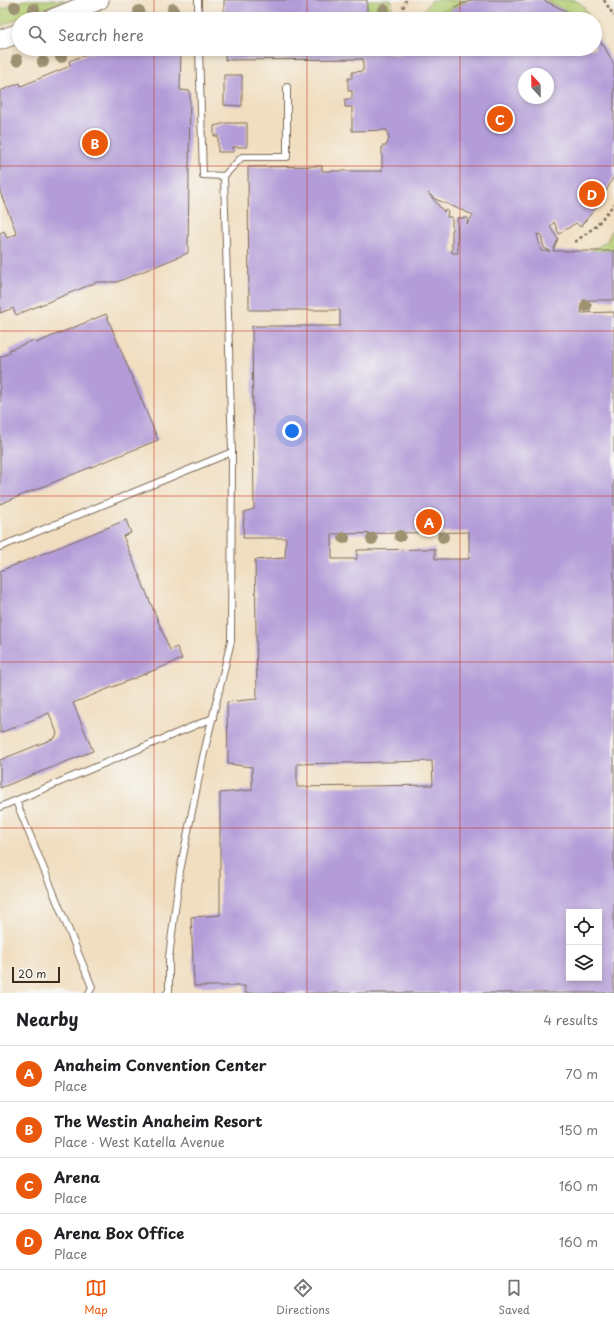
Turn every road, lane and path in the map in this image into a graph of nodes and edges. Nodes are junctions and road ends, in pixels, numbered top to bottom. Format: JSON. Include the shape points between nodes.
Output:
{"nodes":[{"id":1,"x":99,"y":0,"type":"edge"},
{"id":2,"x":205,"y":0,"type":"edge"},
{"id":3,"x":406,"y":0,"type":"edge"},
{"id":4,"x":604,"y":0,"type":"edge"},
{"id":5,"x":198,"y":1,"type":"edge"},
{"id":6,"x":69,"y":12,"type":"edge"},
{"id":7,"x":198,"y":12,"type":"edge"},
{"id":8,"x":402,"y":12,"type":"edge"},
{"id":9,"x":614,"y":16,"type":"edge"},
{"id":10,"x":12,"y":35,"type":"edge"},
{"id":11,"x":0,"y":40,"type":"edge"},
{"id":12,"x":199,"y":56,"type":"edge"},
{"id":13,"x":287,"y":87,"type":"dead end"},
{"id":14,"x":224,"y":176,"type":"junction"},
{"id":15,"x":614,"y":204,"type":"edge"},
{"id":16,"x":575,"y":242,"type":"dead end"},
{"id":17,"x":232,"y":452,"type":"junction"},
{"id":18,"x":0,"y":547,"type":"edge"},
{"id":19,"x":213,"y":718,"type":"junction"},
{"id":20,"x":16,"y":801,"type":"junction"},
{"id":21,"x":0,"y":807,"type":"edge"},
{"id":22,"x":89,"y":993,"type":"edge"},
{"id":23,"x":168,"y":993,"type":"edge"}],
"edges":[{"from":1,"to":6,"type":"main road"},
{"from":2,"to":5,"type":"lane"},
{"from":3,"to":8,"type":"path"},
{"from":4,"to":9,"type":"path"},
{"from":5,"to":7,"type":"lane"},
{"from":10,"to":11,"type":"main road"},
{"from":12,"to":14,"type":"lane","via":[[203,175]]},
{"from":13,"to":14,"type":"lane","via":[[287,157],[242,157]]},
{"from":14,"to":17,"type":"lane"},
{"from":15,"to":16,"type":"path","via":[[596,226]]},
{"from":17,"to":18,"type":"lane"},
{"from":17,"to":19,"type":"lane","via":[[232,641]]},
{"from":19,"to":20,"type":"lane"},
{"from":19,"to":23,"type":"lane","via":[[180,871],[169,957]]},
{"from":20,"to":21,"type":"lane"},
{"from":20,"to":22,"type":"lane","via":[[92,987]]}]}
